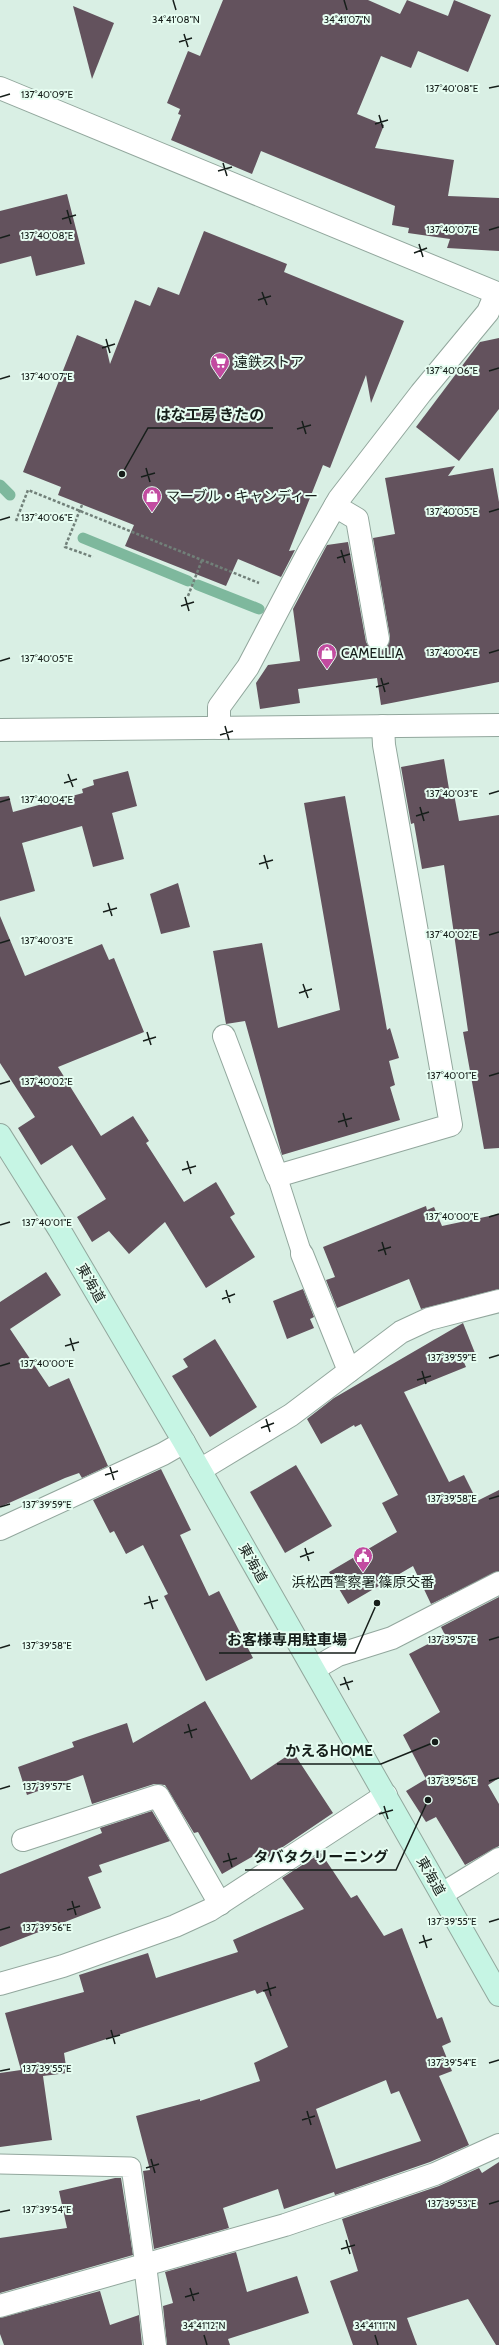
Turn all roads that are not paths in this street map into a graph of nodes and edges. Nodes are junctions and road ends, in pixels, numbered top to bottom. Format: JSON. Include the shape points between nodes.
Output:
{"nodes":[{"id":1,"x":0,"y":88,"type":"edge"},
{"id":2,"x":498,"y":294,"type":"edge"},
{"id":3,"x":335,"y":506,"type":"junction"},
{"id":4,"x":378,"y":639,"type":"dead end"},
{"id":5,"x":499,"y":725,"type":"edge"},
{"id":6,"x":383,"y":726,"type":"junction"},
{"id":7,"x":219,"y":728,"type":"junction"},
{"id":8,"x":0,"y":730,"type":"edge"},
{"id":9,"x":224,"y":1036,"type":"dead end"},
{"id":10,"x":0,"y":1135,"type":"edge"},
{"id":11,"x":277,"y":1176,"type":"junction"},
{"id":12,"x":302,"y":1254,"type":"joint"},
{"id":13,"x":499,"y":1301,"type":"edge"},
{"id":14,"x":349,"y":1371,"type":"junction"},
{"id":15,"x":184,"y":1442,"type":"junction"},
{"id":16,"x":200,"y":1470,"type":"junction"},
{"id":17,"x":0,"y":1529,"type":"edge"},
{"id":18,"x":499,"y":1583,"type":"edge"},
{"id":19,"x":314,"y":1669,"type":"junction"},
{"id":20,"x":386,"y":1795,"type":"junction"},
{"id":21,"x":23,"y":1840,"type":"dead end"},
{"id":22,"x":499,"y":1859,"type":"edge"},
{"id":23,"x":442,"y":1894,"type":"junction"},
{"id":24,"x":220,"y":1904,"type":"junction"},
{"id":25,"x":0,"y":1984,"type":"edge"},
{"id":26,"x":499,"y":1995,"type":"edge"},
{"id":27,"x":499,"y":2145,"type":"edge"},
{"id":28,"x":0,"y":2164,"type":"edge"},
{"id":29,"x":144,"y":2265,"type":"junction"},
{"id":30,"x":0,"y":2306,"type":"edge"},
{"id":31,"x":155,"y":2345,"type":"edge"}],
"edges":[{"from":1,"to":2,"type":"street"},
{"from":2,"to":3,"type":"street","via":[[488,312],[420,393]]},
{"from":3,"to":4,"type":"street","via":[[357,519]]},
{"from":3,"to":7,"type":"street","via":[[252,660],[219,707]]},
{"from":5,"to":6,"type":"street"},
{"from":6,"to":7,"type":"street"},
{"from":6,"to":11,"type":"street","via":[[384,745],[451,1125]]},
{"from":7,"to":8,"type":"street"},
{"from":9,"to":11,"type":"street"},
{"from":10,"to":15,"type":"main road","name":"東海道","via":[[59,1229]]},
{"from":11,"to":12,"type":"lane"},
{"from":12,"to":14,"type":"street"},
{"from":13,"to":14,"type":"street","via":[[429,1319],[401,1332]]},
{"from":14,"to":16,"type":"street","via":[[284,1419]]},
{"from":15,"to":16,"type":"main road","name":"東海道"},
{"from":15,"to":17,"type":"street"},
{"from":16,"to":19,"type":"main road","name":"東海道"},
{"from":18,"to":19,"type":"street","via":[[392,1638],[338,1655]]},
{"from":19,"to":20,"type":"main road","name":"東海道"},
{"from":20,"to":23,"type":"main road","name":"東海道"},
{"from":20,"to":24,"type":"street"},
{"from":21,"to":24,"type":"street","via":[[158,1796]]},
{"from":22,"to":23,"type":"street"},
{"from":23,"to":26,"type":"main road","name":"東海道"},
{"from":24,"to":25,"type":"street","via":[[175,1926],[43,1972]]},
{"from":27,"to":29,"type":"street","via":[[400,2187],[285,2225]]},
{"from":28,"to":29,"type":"lane","via":[[131,2167]]},
{"from":29,"to":30,"type":"street"},
{"from":29,"to":31,"type":"street"}]}
